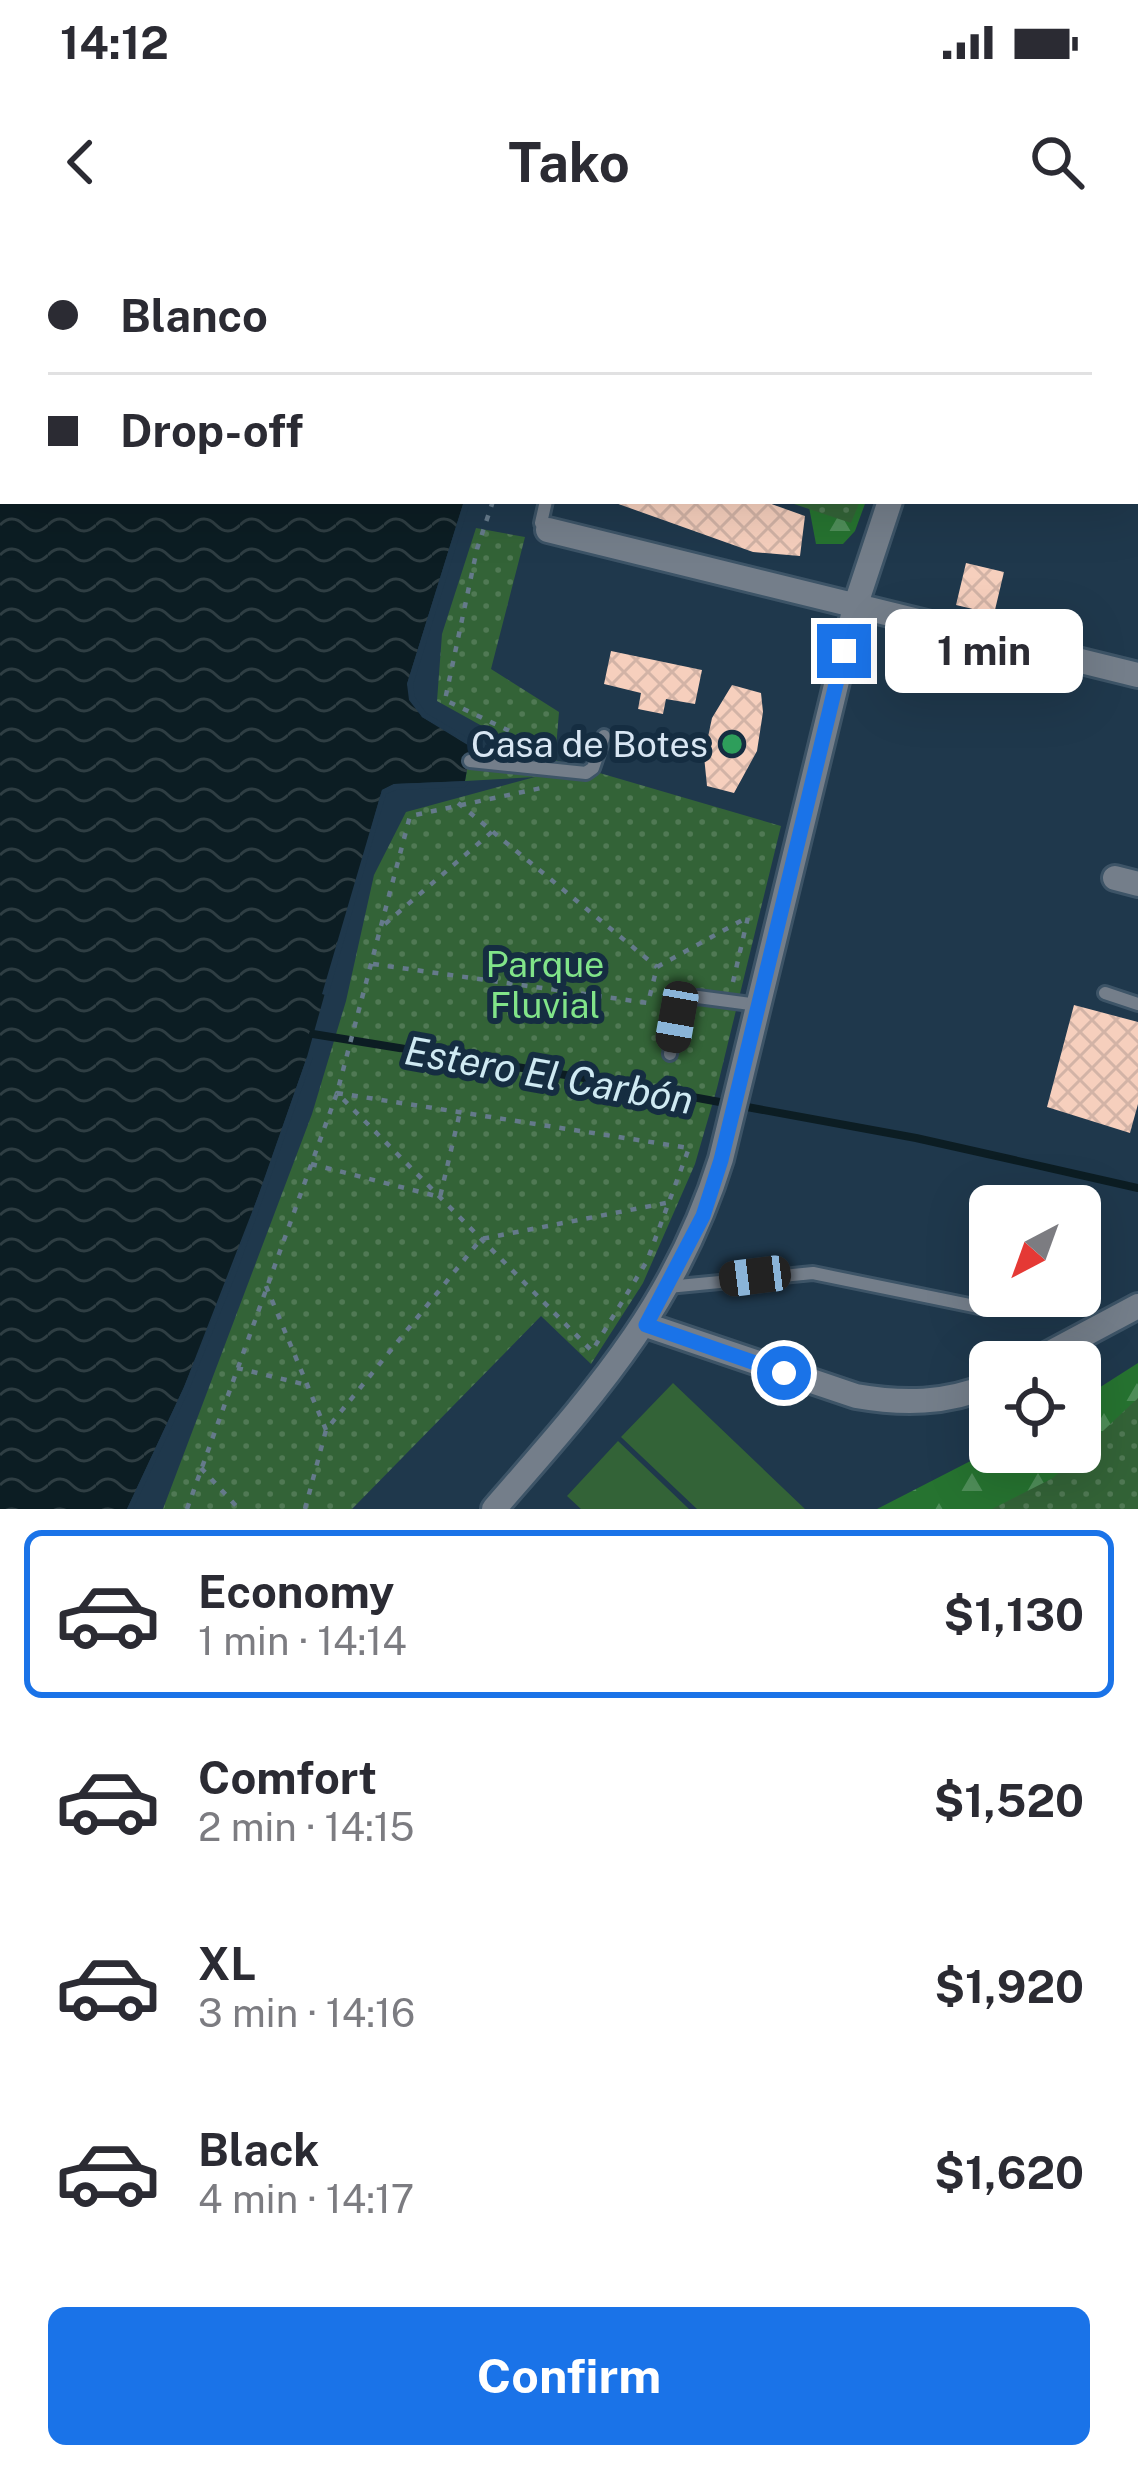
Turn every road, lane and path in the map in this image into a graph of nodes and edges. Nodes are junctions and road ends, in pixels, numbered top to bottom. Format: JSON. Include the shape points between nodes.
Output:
{"nodes":[{"id":1,"x":545,"y":504,"type":"edge"},
{"id":2,"x":889,"y":504,"type":"edge"},
{"id":3,"x":548,"y":530,"type":"joint"},
{"id":4,"x":855,"y":607,"type":"junction"},
{"id":5,"x":1138,"y":675,"type":"edge"},
{"id":6,"x":604,"y":736,"type":"dead end"},
{"id":7,"x":470,"y":761,"type":"dead end"},
{"id":8,"x":458,"y":803,"type":"dead end"},
{"id":9,"x":494,"y":830,"type":"junction"},
{"id":10,"x":383,"y":926,"type":"dead end"},
{"id":11,"x":657,"y":967,"type":"junction"},
{"id":12,"x":1105,"y":993,"type":"dead end"},
{"id":13,"x":728,"y":1001,"type":"junction"},
{"id":14,"x":1138,"y":1004,"type":"edge"},
{"id":15,"x":758,"y":1005,"type":"junction"},
{"id":16,"x":670,"y":1054,"type":"dead end"},
{"id":17,"x":338,"y":1093,"type":"junction"},
{"id":18,"x":460,"y":1112,"type":"junction"},
{"id":19,"x":311,"y":1164,"type":"junction"},
{"id":20,"x":440,"y":1197,"type":"junction"},
{"id":21,"x":670,"y":1202,"type":"junction"},
{"id":22,"x":481,"y":1239,"type":"junction"},
{"id":23,"x":266,"y":1286,"type":"junction"},
{"id":24,"x":666,"y":1287,"type":"junction"},
{"id":25,"x":969,"y":1305,"type":"edge"},
{"id":26,"x":1138,"y":1306,"type":"edge"},
{"id":27,"x":646,"y":1325,"type":"junction"},
{"id":28,"x":1073,"y":1341,"type":"edge"},
{"id":29,"x":236,"y":1367,"type":"junction"},
{"id":30,"x":307,"y":1385,"type":"junction"},
{"id":31,"x":969,"y":1392,"type":"edge"},
{"id":32,"x":326,"y":1430,"type":"junction"},
{"id":33,"x":201,"y":1468,"type":"junction"},
{"id":34,"x":187,"y":1509,"type":"edge"},
{"id":35,"x":239,"y":1509,"type":"edge"},
{"id":36,"x":305,"y":1509,"type":"edge"},
{"id":37,"x":494,"y":1509,"type":"edge"}],
"edges":[{"from":1,"to":3,"type":"lane","via":[[541,524]]},
{"from":2,"to":4,"type":"street"},
{"from":3,"to":4,"type":"street"},
{"from":4,"to":5,"type":"street"},
{"from":4,"to":15,"type":"street"},
{"from":6,"to":7,"type":"lane","via":[[586,773]]},
{"from":8,"to":9,"type":"path"},
{"from":9,"to":10,"type":"path"},
{"from":9,"to":11,"type":"path"},
{"from":11,"to":13,"type":"path","via":[[748,917]]},
{"from":11,"to":17,"type":"path","via":[[649,1003],[373,964]]},
{"from":12,"to":14,"type":"lane"},
{"from":13,"to":15,"type":"lane"},
{"from":13,"to":16,"type":"lane","via":[[684,1000]]},
{"from":15,"to":24,"type":"street","via":[[703,1216]]},
{"from":17,"to":18,"type":"path"},
{"from":17,"to":19,"type":"path"},
{"from":17,"to":20,"type":"path"},
{"from":18,"to":20,"type":"path"},
{"from":18,"to":21,"type":"path","via":[[689,1148]]},
{"from":19,"to":20,"type":"path"},
{"from":19,"to":23,"type":"path"},
{"from":20,"to":22,"type":"path"},
{"from":21,"to":22,"type":"path"},
{"from":21,"to":22,"type":"path","via":[[647,1262],[592,1351]]},
{"from":22,"to":32,"type":"path"},
{"from":23,"to":29,"type":"path"},
{"from":23,"to":30,"type":"path"},
{"from":24,"to":25,"type":"lane","via":[[813,1273]]},
{"from":24,"to":27,"type":"street"},
{"from":26,"to":28,"type":"street"},
{"from":27,"to":31,"type":"street","via":[[856,1396],[924,1401]]},
{"from":27,"to":37,"type":"street"},
{"from":29,"to":30,"type":"path"},
{"from":29,"to":33,"type":"path"},
{"from":30,"to":32,"type":"path"},
{"from":32,"to":36,"type":"path"},
{"from":33,"to":34,"type":"path"},
{"from":33,"to":35,"type":"path"}]}
